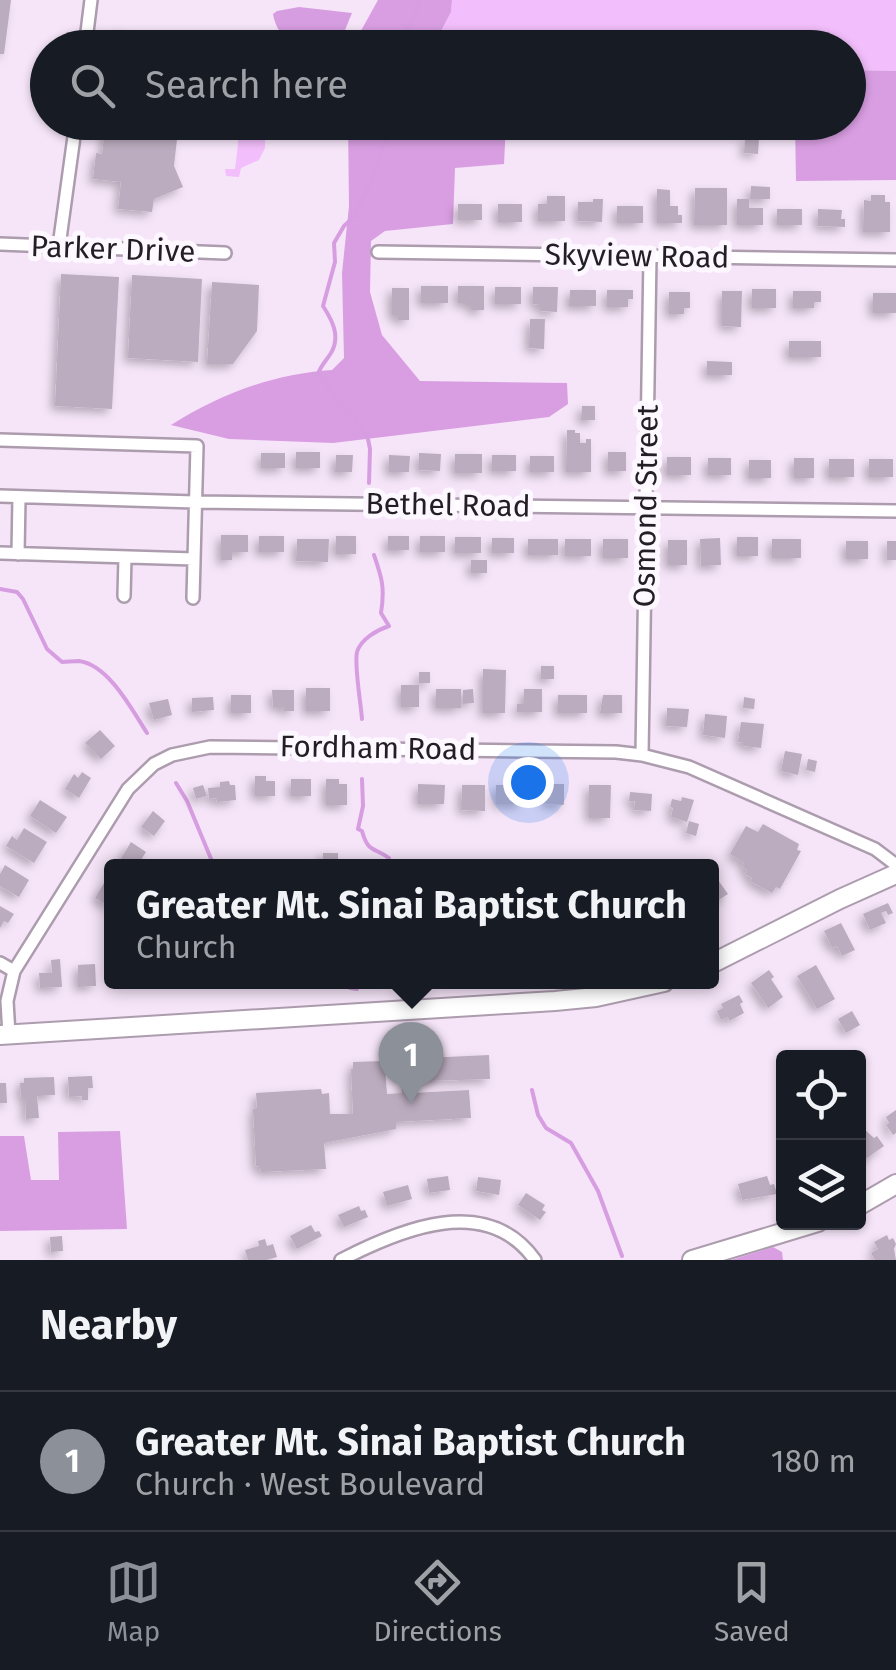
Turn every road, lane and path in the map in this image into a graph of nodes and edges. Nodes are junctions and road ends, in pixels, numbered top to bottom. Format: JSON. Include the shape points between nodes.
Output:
{"nodes":[{"id":1,"x":91,"y":0,"type":"edge"},
{"id":2,"x":88,"y":30,"type":"edge"},
{"id":3,"x":73,"y":140,"type":"edge"},
{"id":4,"x":0,"y":244,"type":"edge"},
{"id":5,"x":58,"y":246,"type":"junction"},
{"id":6,"x":378,"y":252,"type":"dead end"},
{"id":7,"x":226,"y":253,"type":"dead end"},
{"id":8,"x":650,"y":256,"type":"junction"},
{"id":9,"x":896,"y":260,"type":"edge"},
{"id":10,"x":0,"y":440,"type":"edge"},
{"id":11,"x":0,"y":496,"type":"edge"},
{"id":12,"x":20,"y":497,"type":"junction"},
{"id":13,"x":196,"y":502,"type":"junction"},
{"id":14,"x":646,"y":508,"type":"junction"},
{"id":15,"x":896,"y":511,"type":"edge"},
{"id":16,"x":0,"y":554,"type":"edge"},
{"id":17,"x":18,"y":554,"type":"junction"},
{"id":18,"x":125,"y":557,"type":"junction"},
{"id":19,"x":194,"y":559,"type":"junction"},
{"id":20,"x":124,"y":596,"type":"dead end"},
{"id":21,"x":193,"y":598,"type":"dead end"},
{"id":22,"x":642,"y":755,"type":"junction"},
{"id":23,"x":896,"y":866,"type":"edge"},
{"id":24,"x":896,"y":874,"type":"edge"},
{"id":25,"x":719,"y":960,"type":"edge"},
{"id":26,"x":0,"y":963,"type":"edge"},
{"id":27,"x":14,"y":971,"type":"junction"},
{"id":28,"x":632,"y":989,"type":"edge"},
{"id":29,"x":4,"y":1035,"type":"edge"},
{"id":30,"x":896,"y":1184,"type":"edge"},
{"id":31,"x":866,"y":1201,"type":"edge"},
{"id":32,"x":791,"y":1230,"type":"edge"},
{"id":33,"x":341,"y":1260,"type":"edge"},
{"id":34,"x":536,"y":1260,"type":"edge"},
{"id":35,"x":692,"y":1260,"type":"edge"}],
"edges":[{"from":1,"to":2,"type":"street"},
{"from":3,"to":5,"type":"street"},
{"from":4,"to":5,"type":"street","name":"Parker Drive"},
{"from":5,"to":7,"type":"street","name":"Parker Drive"},
{"from":6,"to":8,"type":"street","name":"Skyview Road"},
{"from":8,"to":9,"type":"street","name":"Skyview Road"},
{"from":8,"to":14,"type":"street","name":"Osmond Street"},
{"from":10,"to":13,"type":"street","via":[[197,446]]},
{"from":11,"to":12,"type":"street","name":"Bethel Road"},
{"from":12,"to":13,"type":"street","name":"Bethel Road"},
{"from":12,"to":17,"type":"street"},
{"from":13,"to":14,"type":"street","name":"Bethel Road"},
{"from":13,"to":19,"type":"street"},
{"from":14,"to":15,"type":"street","name":"Bethel Road"},
{"from":14,"to":22,"type":"street","name":"Osmond Street"},
{"from":16,"to":17,"type":"street"},
{"from":17,"to":18,"type":"street"},
{"from":18,"to":19,"type":"street"},
{"from":18,"to":20,"type":"street"},
{"from":19,"to":21,"type":"street"},
{"from":22,"to":23,"type":"street","name":"Fordham Road","via":[[716,776],[875,849]]},
{"from":22,"to":27,"type":"street","name":"Fordham Road","via":[[270,747],[172,755],[128,788]]},
{"from":24,"to":25,"type":"main road"},
{"from":26,"to":27,"type":"street"},
{"from":27,"to":29,"type":"street","name":"Fordham Road"},
{"from":28,"to":29,"type":"main road","via":[[555,1002]]},
{"from":30,"to":31,"type":"main road"},
{"from":32,"to":35,"type":"main road"},
{"from":33,"to":34,"type":"street","via":[[402,1234],[464,1221],[498,1228]]}]}
